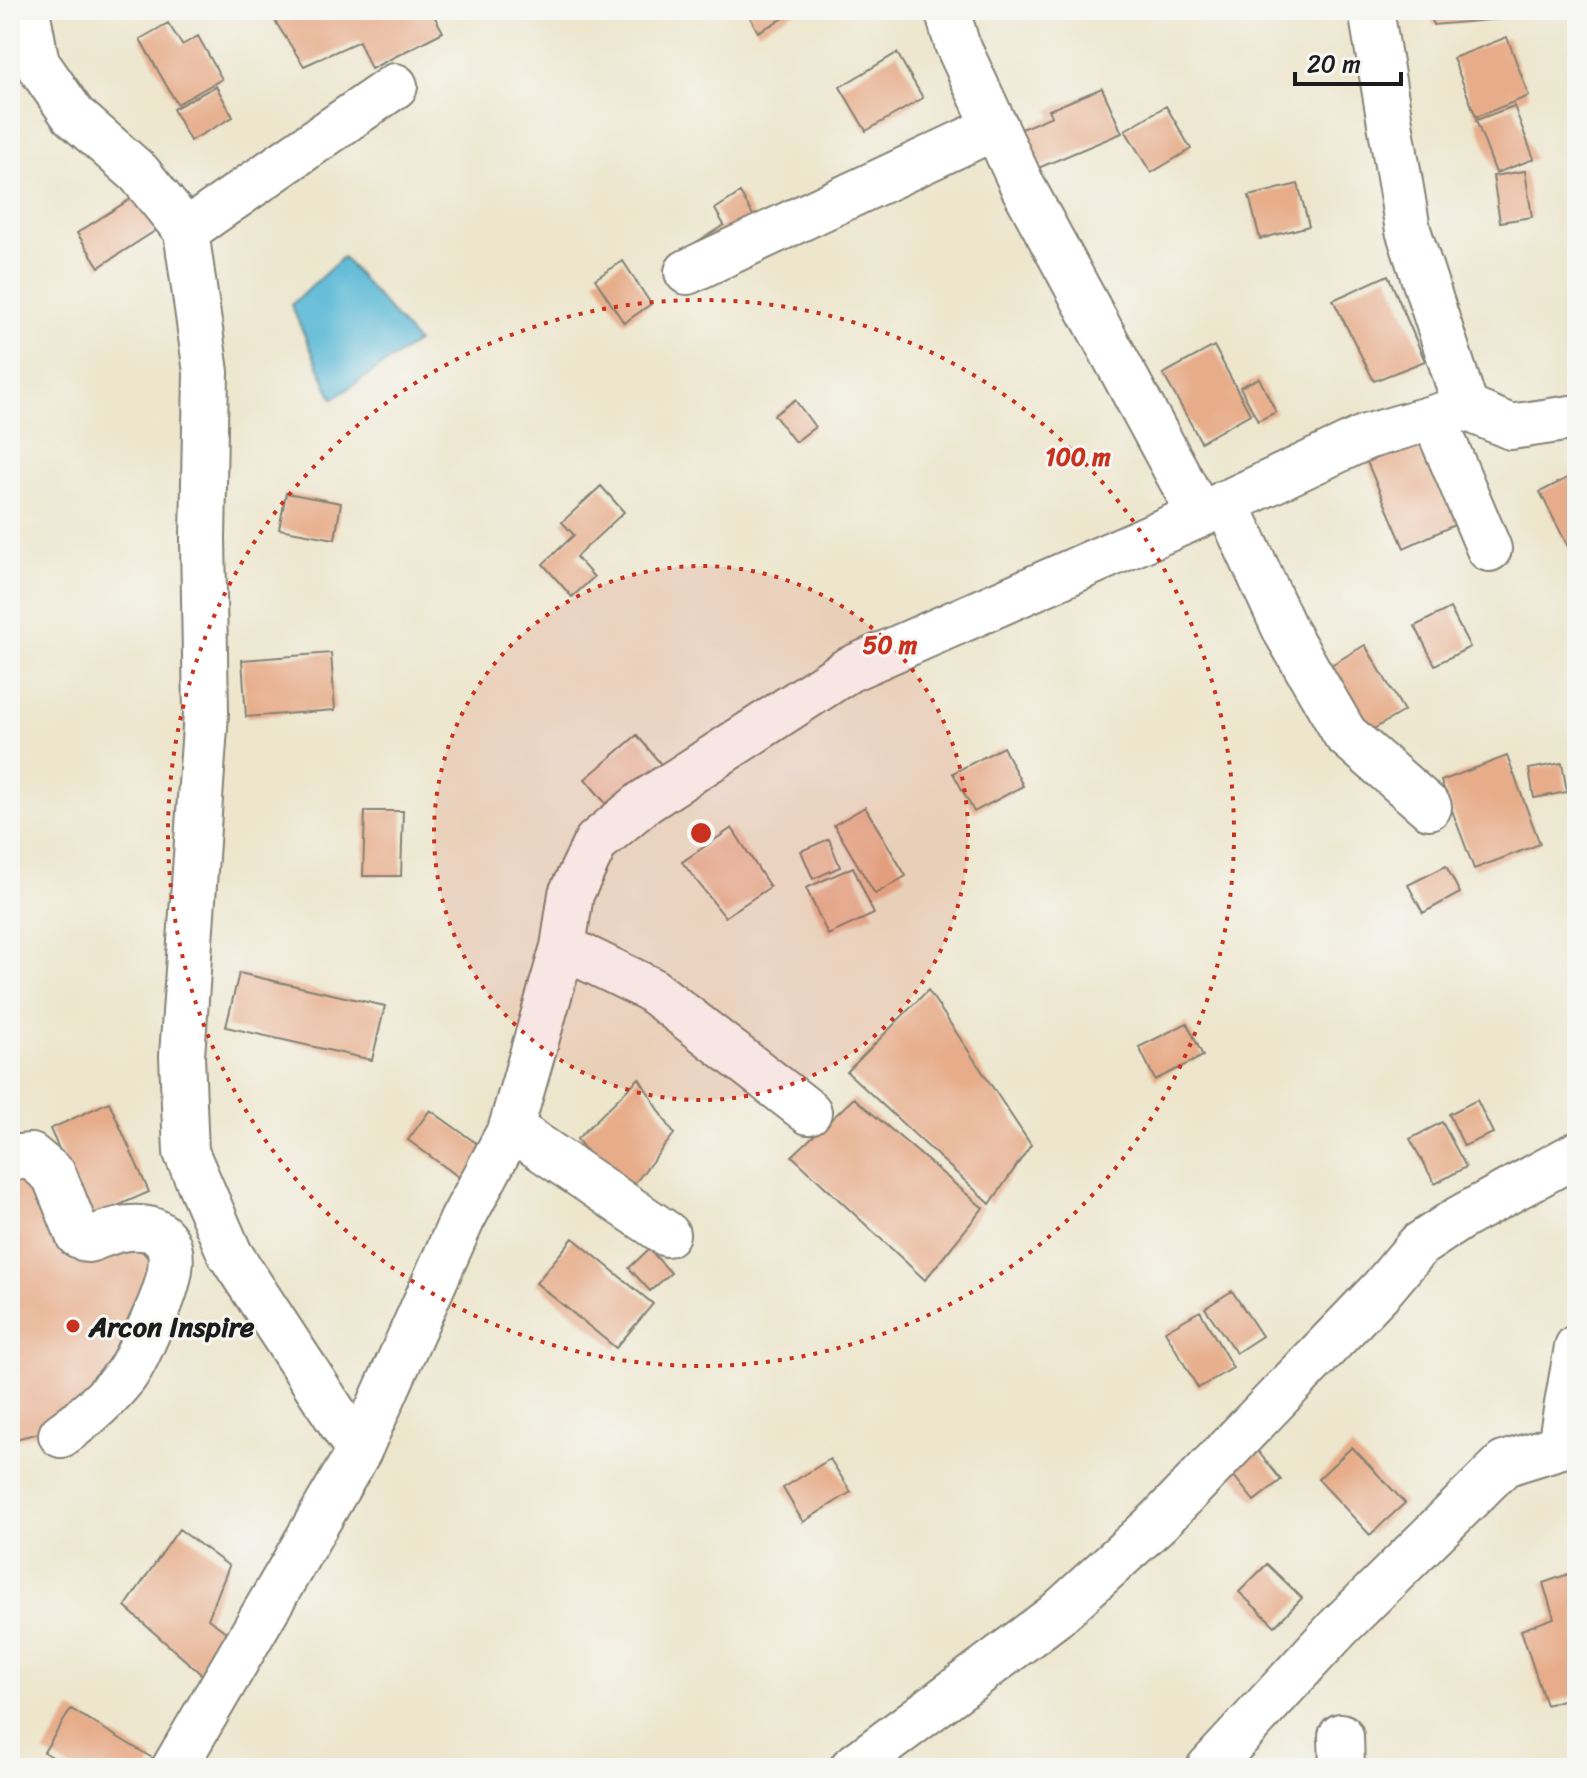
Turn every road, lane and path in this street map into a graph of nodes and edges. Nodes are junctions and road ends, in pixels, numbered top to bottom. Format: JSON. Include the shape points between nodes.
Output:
{"nodes":[{"id":1,"x":27,"y":10,"type":"edge"},
{"id":2,"x":947,"y":10,"type":"edge"},
{"id":3,"x":1371,"y":10,"type":"edge"},
{"id":4,"x":23,"y":67,"type":"edge"},
{"id":5,"x":395,"y":86,"type":"dead end"},
{"id":6,"x":996,"y":127,"type":"junction"},
{"id":7,"x":186,"y":231,"type":"junction"},
{"id":8,"x":687,"y":272,"type":"dead end"},
{"id":9,"x":1450,"y":413,"type":"junction"},
{"id":10,"x":1577,"y":417,"type":"edge"},
{"id":11,"x":1213,"y":509,"type":"junction"},
{"id":12,"x":1489,"y":549,"type":"dead end"},
{"id":13,"x":1429,"y":807,"type":"dead end"},
{"id":14,"x":563,"y":947,"type":"junction"},
{"id":15,"x":809,"y":1112,"type":"dead end"},
{"id":16,"x":511,"y":1128,"type":"junction"},
{"id":17,"x":1577,"y":1154,"type":"edge"},
{"id":18,"x":10,"y":1158,"type":"edge"},
{"id":19,"x":211,"y":1210,"type":"junction"},
{"id":20,"x":667,"y":1234,"type":"dead end"},
{"id":21,"x":162,"y":1237,"type":"junction"},
{"id":22,"x":1577,"y":1347,"type":"edge"},
{"id":23,"x":61,"y":1435,"type":"dead end"},
{"id":24,"x":1568,"y":1443,"type":"edge"},
{"id":25,"x":359,"y":1451,"type":"junction"},
{"id":26,"x":1212,"y":1767,"type":"edge"},
{"id":27,"x":174,"y":1768,"type":"edge"},
{"id":28,"x":852,"y":1768,"type":"edge"}],
"edges":[{"from":1,"to":4,"type":"street"},
{"from":2,"to":6,"type":"street"},
{"from":3,"to":9,"type":"street","via":[[1408,230]]},
{"from":4,"to":7,"type":"street","via":[[139,173]]},
{"from":5,"to":7,"type":"street"},
{"from":6,"to":8,"type":"street"},
{"from":6,"to":11,"type":"street","via":[[1023,187]]},
{"from":7,"to":19,"type":"street","via":[[206,372],[206,713],[182,1056],[186,1152]]},
{"from":9,"to":10,"type":"street","via":[[1511,427]]},
{"from":9,"to":11,"type":"street","via":[[1366,437]]},
{"from":9,"to":12,"type":"street"},
{"from":11,"to":13,"type":"street","via":[[1345,734]]},
{"from":11,"to":14,"type":"street","via":[[848,670],[643,803],[596,842],[571,894]]},
{"from":14,"to":15,"type":"street","via":[[650,989]]},
{"from":14,"to":16,"type":"street"},
{"from":16,"to":20,"type":"street"},
{"from":16,"to":25,"type":"street","via":[[462,1220]]},
{"from":17,"to":28,"type":"street","via":[[1419,1245],[1159,1521],[1055,1616]]},
{"from":18,"to":21,"type":"street","via":[[31,1156],[54,1175],[78,1235],[88,1240],[127,1227]]},
{"from":19,"to":21,"type":"street"},
{"from":19,"to":25,"type":"street","via":[[230,1254]]},
{"from":21,"to":23,"type":"street","via":[[173,1256],[169,1285],[142,1345],[125,1375]]},
{"from":22,"to":24,"type":"street"},
{"from":24,"to":26,"type":"street","via":[[1504,1464],[1493,1473],[1275,1693]]},
{"from":25,"to":27,"type":"street"}]}
